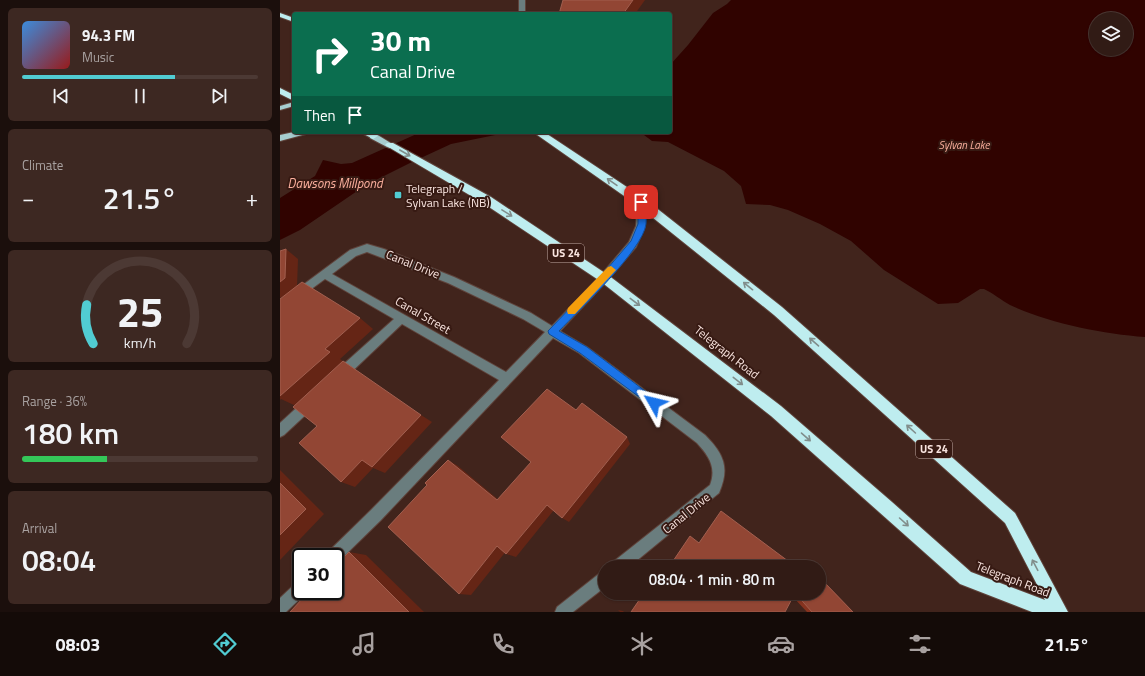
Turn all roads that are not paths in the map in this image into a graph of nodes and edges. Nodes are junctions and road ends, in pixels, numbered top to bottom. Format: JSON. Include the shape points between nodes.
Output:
{"nodes":[{"id":1,"x":522,"y":0,"type":"edge"},
{"id":2,"x":522,"y":12,"type":"edge"},
{"id":3,"x":280,"y":15,"type":"edge"},
{"id":4,"x":292,"y":19,"type":"edge"},
{"id":5,"x":280,"y":91,"type":"edge"},
{"id":6,"x":292,"y":97,"type":"edge"},
{"id":7,"x":292,"y":105,"type":"edge"},
{"id":8,"x":280,"y":108,"type":"edge"},
{"id":9,"x":295,"y":134,"type":"edge"},
{"id":10,"x":369,"y":134,"type":"edge"},
{"id":11,"x":541,"y":134,"type":"edge"},
{"id":12,"x":280,"y":138,"type":"edge"},
{"id":13,"x":390,"y":145,"type":"joint"},
{"id":14,"x":641,"y":202,"type":"junction"},
{"id":15,"x":324,"y":274,"type":"junction"},
{"id":16,"x":604,"y":278,"type":"junction"},
{"id":17,"x":280,"y":308,"type":"edge"},
{"id":18,"x":402,"y":318,"type":"junction"},
{"id":19,"x":553,"y":331,"type":"junction"},
{"id":20,"x":508,"y":379,"type":"junction"},
{"id":21,"x":332,"y":383,"type":"edge"},
{"id":22,"x":315,"y":399,"type":"edge"},
{"id":23,"x":280,"y":431,"type":"edge"},
{"id":24,"x":342,"y":548,"type":"edge"},
{"id":25,"x":627,"y":560,"type":"edge"},
{"id":26,"x":598,"y":584,"type":"edge"},
{"id":27,"x":292,"y":597,"type":"edge"},
{"id":28,"x":280,"y":608,"type":"edge"},
{"id":29,"x":562,"y":612,"type":"edge"},
{"id":30,"x":1054,"y":612,"type":"edge"},
{"id":31,"x":1060,"y":612,"type":"edge"}],
"edges":[{"from":1,"to":2,"type":"street"},
{"from":3,"to":4,"type":"highway"},
{"from":5,"to":6,"type":"highway"},
{"from":7,"to":8,"type":"main road"},
{"from":9,"to":12,"type":"main road"},
{"from":10,"to":13,"type":"main road","name":"Telegraph Road","number":"US 24"},
{"from":14,"to":11,"type":"highway","name":"Telegraph Road","number":"US 24","one_way":true},
{"from":13,"to":16,"type":"highway","name":"Telegraph Road","number":"US 24","one_way":true,"via":[[529,227]]},
{"from":14,"to":16,"type":"street","via":[[642,224],[635,243]]},
{"from":31,"to":14,"type":"highway","name":"Telegraph Road","number":"US 24","one_way":true,"via":[[1010,518],[778,311]]},
{"from":15,"to":17,"type":"street","name":"Canal Drive"},
{"from":15,"to":18,"type":"street","name":"Canal Street"},
{"from":15,"to":19,"type":"street","name":"Canal Drive","via":[[353,253],[361,249],[373,249],[451,280]]},
{"from":16,"to":19,"type":"street"},
{"from":16,"to":30,"type":"highway","name":"Telegraph Road","number":"US 24","one_way":true,"via":[[776,411],[966,578]]},
{"from":18,"to":20,"type":"street","name":"Canal Street"},
{"from":18,"to":21,"type":"street"},
{"from":19,"to":20,"type":"street"},
{"from":19,"to":25,"type":"street","name":"Canal Drive","via":[[583,350],[701,439],[712,450],[718,463],[719,477],[716,489]]},
{"from":20,"to":24,"type":"street"},
{"from":22,"to":23,"type":"street"},
{"from":26,"to":29,"type":"street"},
{"from":27,"to":28,"type":"street"}]}
